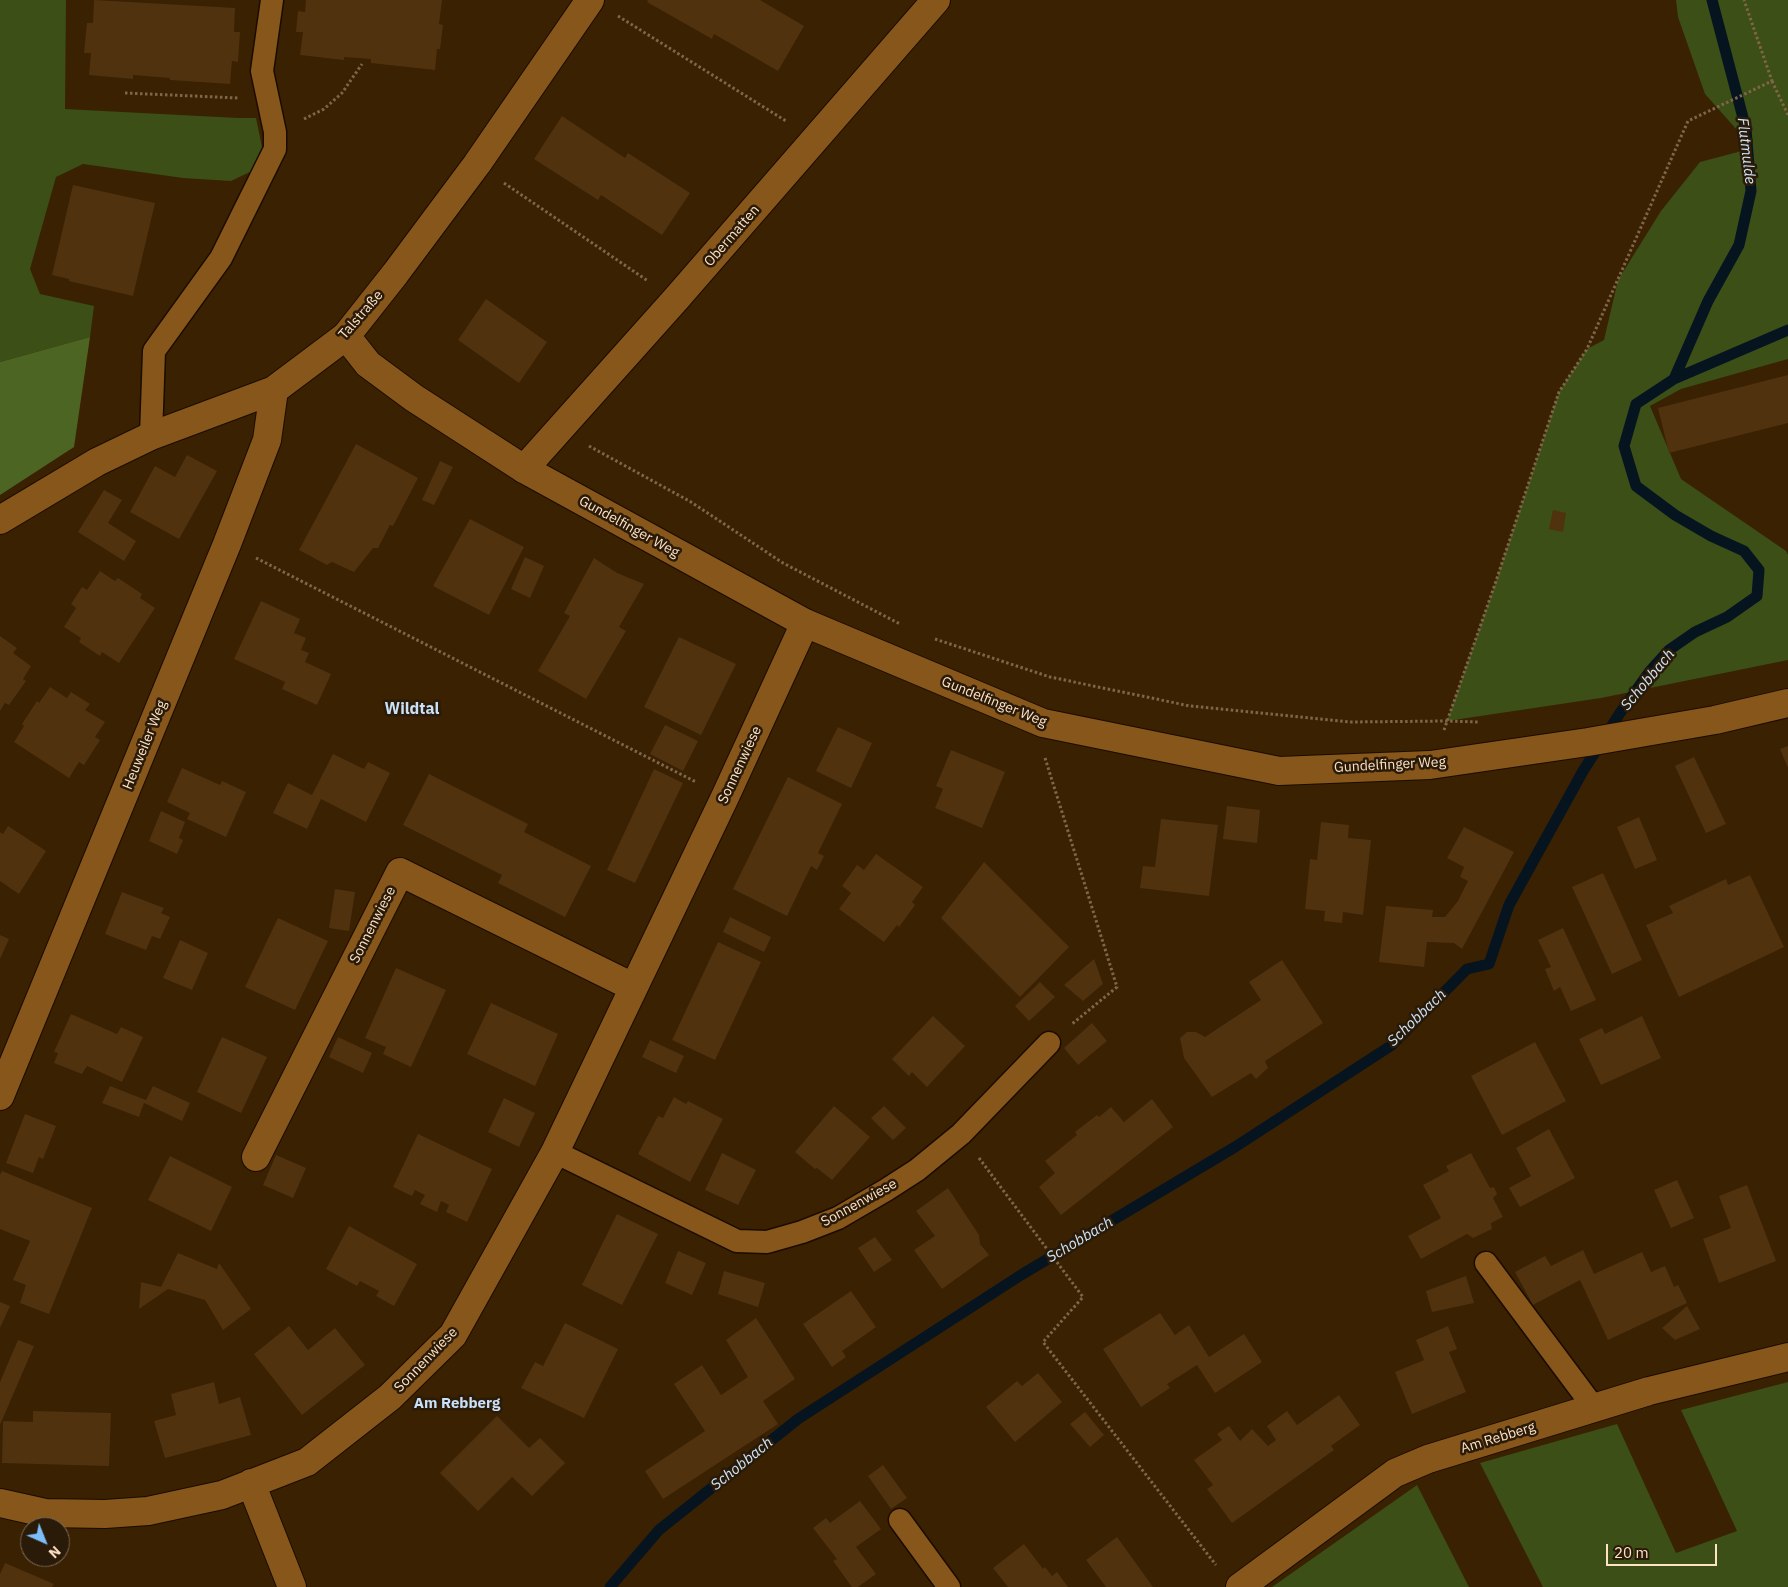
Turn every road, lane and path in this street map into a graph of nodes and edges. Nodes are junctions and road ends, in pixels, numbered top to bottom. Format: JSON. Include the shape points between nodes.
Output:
{"nodes":[{"id":1,"x":272,"y":0,"type":"edge"},
{"id":2,"x":590,"y":0,"type":"edge"},
{"id":3,"x":936,"y":0,"type":"edge"},
{"id":4,"x":1744,"y":0,"type":"edge"},
{"id":5,"x":616,"y":16,"type":"dead end"},
{"id":6,"x":362,"y":64,"type":"dead end"},
{"id":7,"x":1772,"y":80,"type":"junction"},
{"id":8,"x":125,"y":93,"type":"dead end"},
{"id":9,"x":268,"y":99,"type":"junction"},
{"id":10,"x":1788,"y":115,"type":"edge"},
{"id":11,"x":275,"y":132,"type":"junction"},
{"id":12,"x":816,"y":140,"type":"junction"},
{"id":13,"x":477,"y":164,"type":"junction"},
{"id":14,"x":676,"y":299,"type":"junction"},
{"id":15,"x":346,"y":336,"type":"junction"},
{"id":16,"x":274,"y":390,"type":"junction"},
{"id":17,"x":559,"y":429,"type":"junction"},
{"id":18,"x":151,"y":436,"type":"junction"},
{"id":19,"x":524,"y":469,"type":"junction"},
{"id":20,"x":0,"y":520,"type":"edge"},
{"id":21,"x":228,"y":544,"type":"junction"},
{"id":22,"x":805,"y":623,"type":"junction"},
{"id":23,"x":907,"y":628,"type":"dead end"},
{"id":24,"x":934,"y":638,"type":"dead end"},
{"id":25,"x":1788,"y":703,"type":"edge"},
{"id":26,"x":1447,"y":721,"type":"junction"},
{"id":27,"x":1043,"y":723,"type":"junction"},
{"id":28,"x":1430,"y":765,"type":"junction"},
{"id":29,"x":725,"y":797,"type":"junction"},
{"id":30,"x":634,"y":987,"type":"junction"},
{"id":31,"x":1049,"y":1043,"type":"joint"},
{"id":32,"x":0,"y":1096,"type":"edge"},
{"id":33,"x":961,"y":1134,"type":"junction"},
{"id":34,"x":555,"y":1152,"type":"junction"},
{"id":35,"x":256,"y":1158,"type":"dead end"},
{"id":36,"x":1486,"y":1263,"type":"dead end"},
{"id":37,"x":1788,"y":1357,"type":"edge"},
{"id":38,"x":1595,"y":1409,"type":"junction"},
{"id":39,"x":252,"y":1483,"type":"junction"},
{"id":40,"x":0,"y":1503,"type":"edge"},
{"id":41,"x":900,"y":1520,"type":"dead end"},
{"id":42,"x":1231,"y":1579,"type":"edge"},
{"id":43,"x":292,"y":1587,"type":"edge"},
{"id":44,"x":949,"y":1587,"type":"edge"}],
"edges":[{"from":1,"to":9,"type":"lane","via":[[262,71]]},
{"from":2,"to":13,"type":"street","name":"Talstraße"},
{"from":3,"to":12,"type":"street","name":"Obermatten"},
{"from":4,"to":7,"type":"path"},
{"from":5,"to":12,"type":"path"},
{"from":6,"to":11,"type":"path","via":[[342,93],[324,110]]},
{"from":7,"to":10,"type":"path"},
{"from":7,"to":26,"type":"path","via":[[1688,121],[1587,349],[1558,392],[1498,578]]},
{"from":8,"to":9,"type":"path"},
{"from":9,"to":11,"type":"lane"},
{"from":11,"to":18,"type":"lane","via":[[275,149],[221,258],[154,351]]},
{"from":12,"to":14,"type":"street","name":"Obermatten"},
{"from":13,"to":14,"type":"path"},
{"from":13,"to":15,"type":"street","name":"Talstraße"},
{"from":14,"to":17,"type":"street","name":"Obermatten"},
{"from":15,"to":16,"type":"street","name":"Talstraße"},
{"from":15,"to":19,"type":"street","name":"Gundelfinger Weg","via":[[368,364],[414,398]]},
{"from":16,"to":18,"type":"street","name":"Talstraße"},
{"from":16,"to":21,"type":"street","name":"Heuweiler Weg","via":[[267,440]]},
{"from":17,"to":19,"type":"street","name":"Obermatten"},
{"from":17,"to":23,"type":"path","via":[[691,502],[783,562]]},
{"from":18,"to":20,"type":"street","name":"Talstraße","via":[[97,462]]},
{"from":19,"to":22,"type":"street","name":"Gundelfinger Weg"},
{"from":21,"to":29,"type":"path"},
{"from":21,"to":32,"type":"street","name":"Heuweiler Weg"},
{"from":22,"to":27,"type":"street","name":"Gundelfinger Weg"},
{"from":22,"to":29,"type":"street","name":"Sonnenwiese"},
{"from":24,"to":26,"type":"path","via":[[1050,677],[1190,706],[1350,722]]},
{"from":25,"to":28,"type":"street","name":"Gundelfinger Weg","via":[[1716,720]]},
{"from":26,"to":28,"type":"path"},
{"from":27,"to":28,"type":"street","name":"Gundelfinger Weg","via":[[1279,771]]},
{"from":27,"to":31,"type":"path","via":[[1040,745],[1117,987]]},
{"from":29,"to":30,"type":"street","name":"Sonnenwiese"},
{"from":30,"to":34,"type":"street","name":"Sonnenwiese"},
{"from":30,"to":35,"type":"street","name":"Sonnenwiese","via":[[400,872]]},
{"from":31,"to":33,"type":"lane","name":"Sonnenwiese"},
{"from":33,"to":34,"type":"lane","name":"Sonnenwiese","via":[[917,1170],[838,1218],[767,1242],[736,1241]]},
{"from":33,"to":42,"type":"path","via":[[1083,1297],[1043,1342]]},
{"from":34,"to":39,"type":"street","name":"Sonnenwiese","via":[[453,1335],[390,1397],[307,1462]]},
{"from":36,"to":38,"type":"lane"},
{"from":37,"to":38,"type":"street","name":"Am Rebberg","via":[[1649,1391]]},
{"from":38,"to":42,"type":"street","name":"Am Rebberg","via":[[1428,1459],[1395,1473]]},
{"from":39,"to":40,"type":"street","name":"Sonnenwiese","via":[[222,1495],[148,1511],[45,1514]]},
{"from":39,"to":43,"type":"street"},
{"from":41,"to":44,"type":"lane"}]}
